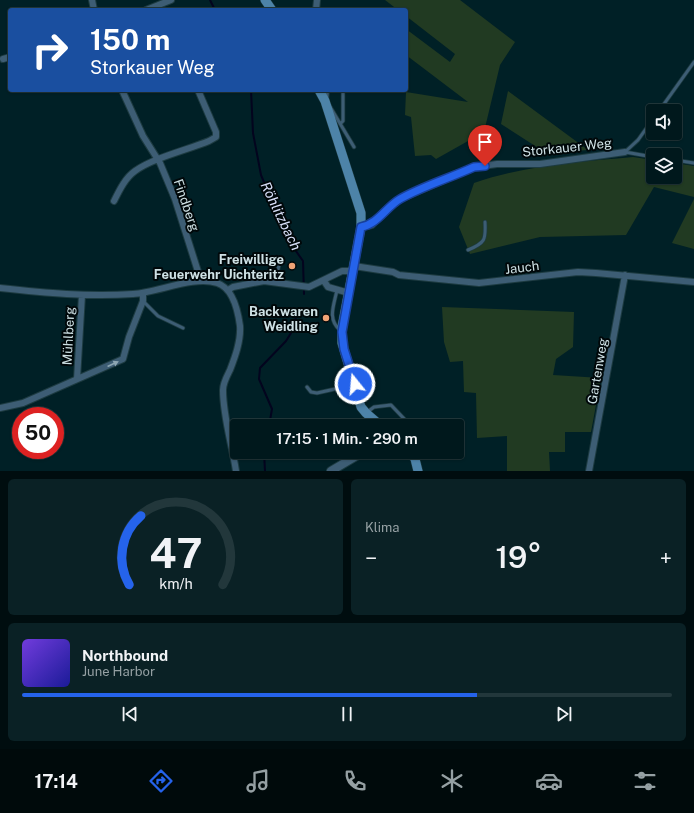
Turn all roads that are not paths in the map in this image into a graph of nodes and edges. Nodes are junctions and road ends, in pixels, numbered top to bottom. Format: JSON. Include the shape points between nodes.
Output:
{"nodes":[{"id":1,"x":171,"y":0,"type":"edge"},
{"id":2,"x":161,"y":8,"type":"edge"},
{"id":3,"x":8,"y":58,"type":"edge"},
{"id":4,"x":3,"y":59,"type":"dead end"},
{"id":5,"x":694,"y":62,"type":"edge"},
{"id":6,"x":123,"y":92,"type":"edge"},
{"id":7,"x":199,"y":92,"type":"edge"},
{"id":8,"x":321,"y":92,"type":"edge"},
{"id":9,"x":326,"y":92,"type":"edge"},
{"id":10,"x":343,"y":92,"type":"edge"},
{"id":11,"x":325,"y":101,"type":"junction"},
{"id":12,"x":664,"y":104,"type":"edge"},
{"id":13,"x":341,"y":123,"type":"junction"},
{"id":14,"x":646,"y":129,"type":"edge"},
{"id":15,"x":354,"y":147,"type":"dead end"},
{"id":16,"x":625,"y":152,"type":"junction"},
{"id":17,"x":646,"y":155,"type":"edge"},
{"id":18,"x":158,"y":160,"type":"junction"},
{"id":19,"x":682,"y":161,"type":"edge"},
{"id":20,"x":694,"y":163,"type":"edge"},
{"id":21,"x":114,"y":201,"type":"dead end"},
{"id":22,"x":485,"y":222,"type":"dead end"},
{"id":23,"x":361,"y":227,"type":"junction"},
{"id":24,"x":468,"y":250,"type":"dead end"},
{"id":25,"x":280,"y":261,"type":"dead end"},
{"id":26,"x":353,"y":268,"type":"junction"},
{"id":27,"x":625,"y":275,"type":"junction"},
{"id":28,"x":200,"y":281,"type":"junction"},
{"id":29,"x":324,"y":281,"type":"junction"},
{"id":30,"x":275,"y":282,"type":"junction"},
{"id":31,"x":694,"y":282,"type":"edge"},
{"id":32,"x":0,"y":288,"type":"edge"},
{"id":33,"x":228,"y":290,"type":"junction"},
{"id":34,"x":338,"y":290,"type":"junction"},
{"id":35,"x":143,"y":293,"type":"junction"},
{"id":36,"x":349,"y":293,"type":"junction"},
{"id":37,"x":82,"y":295,"type":"junction"},
{"id":38,"x":144,"y":301,"type":"junction"},
{"id":39,"x":183,"y":328,"type":"dead end"},
{"id":40,"x":342,"y":332,"type":"junction"},
{"id":41,"x":77,"y":378,"type":"junction"},
{"id":42,"x":355,"y":384,"type":"junction"},
{"id":43,"x":307,"y":387,"type":"dead end"},
{"id":44,"x":0,"y":408,"type":"edge"},
{"id":45,"x":369,"y":419,"type":"edge"},
{"id":46,"x":405,"y":419,"type":"edge"},
{"id":47,"x":352,"y":459,"type":"edge"},
{"id":48,"x":415,"y":459,"type":"edge"},
{"id":49,"x":236,"y":471,"type":"edge"},
{"id":50,"x":331,"y":471,"type":"edge"},
{"id":51,"x":418,"y":471,"type":"edge"},
{"id":52,"x":589,"y":471,"type":"edge"}],
"edges":[{"from":1,"to":2,"type":"street"},
{"from":3,"to":4,"type":"street"},
{"from":5,"to":12,"type":"lane"},
{"from":6,"to":18,"type":"street","name":"Findberg","via":[[143,136]]},
{"from":7,"to":18,"type":"street","via":[[216,137]]},
{"from":8,"to":11,"type":"main road"},
{"from":9,"to":11,"type":"street"},
{"from":10,"to":13,"type":"lane"},
{"from":11,"to":13,"type":"lane","via":[[332,107]]},
{"from":11,"to":23,"type":"main road","via":[[356,195],[361,213]]},
{"from":13,"to":15,"type":"lane"},
{"from":14,"to":16,"type":"lane"},
{"from":16,"to":17,"type":"lane"},
{"from":16,"to":23,"type":"street","name":"Storkauer Weg","via":[[540,164],[474,167],[400,199],[372,224]]},
{"from":18,"to":21,"type":"street","via":[[133,173]]},
{"from":18,"to":28,"type":"street","name":"Findberg","via":[[175,199]]},
{"from":19,"to":20,"type":"lane"},
{"from":22,"to":24,"type":"lane","via":[[486,236],[483,242]]},
{"from":23,"to":26,"type":"main road"},
{"from":25,"to":30,"type":"lane"},
{"from":26,"to":27,"type":"street","name":"Jauch","via":[[480,283],[578,272]]},
{"from":26,"to":29,"type":"street"},
{"from":26,"to":36,"type":"main road"},
{"from":27,"to":31,"type":"street","name":"Jauch"},
{"from":27,"to":52,"type":"street","name":"Gartenweg"},
{"from":28,"to":33,"type":"street","name":"Mühlberg","via":[[217,282]]},
{"from":28,"to":35,"type":"street","name":"Mühlberg"},
{"from":29,"to":30,"type":"street","via":[[305,287]]},
{"from":29,"to":34,"type":"street","via":[[328,287]]},
{"from":30,"to":33,"type":"street","via":[[253,282]]},
{"from":32,"to":37,"type":"street","name":"Mühlberg"},
{"from":33,"to":49,"type":"street","via":[[240,328],[239,343],[223,389]]},
{"from":34,"to":36,"type":"street"},
{"from":34,"to":40,"type":"lane","via":[[331,316],[335,326]]},
{"from":35,"to":37,"type":"street","name":"Mühlberg"},
{"from":35,"to":38,"type":"street","name":"Mühlberg"},
{"from":36,"to":40,"type":"main road"},
{"from":37,"to":41,"type":"street","name":"Mühlberg"},
{"from":38,"to":39,"type":"lane","via":[[158,316]]},
{"from":41,"to":38,"type":"street","name":"Mühlberg","one_way":true,"via":[[123,359]]},
{"from":40,"to":42,"type":"main road","via":[[344,349]]},
{"from":41,"to":44,"type":"street","name":"Mühlberg","via":[[23,403]]},
{"from":42,"to":43,"type":"lane","via":[[317,393],[311,392]]},
{"from":42,"to":45,"type":"main road","via":[[361,407]]},
{"from":45,"to":46,"type":"lane","via":[[374,407],[391,405]]},
{"from":47,"to":50,"type":"street"},
{"from":48,"to":51,"type":"main road"}]}
